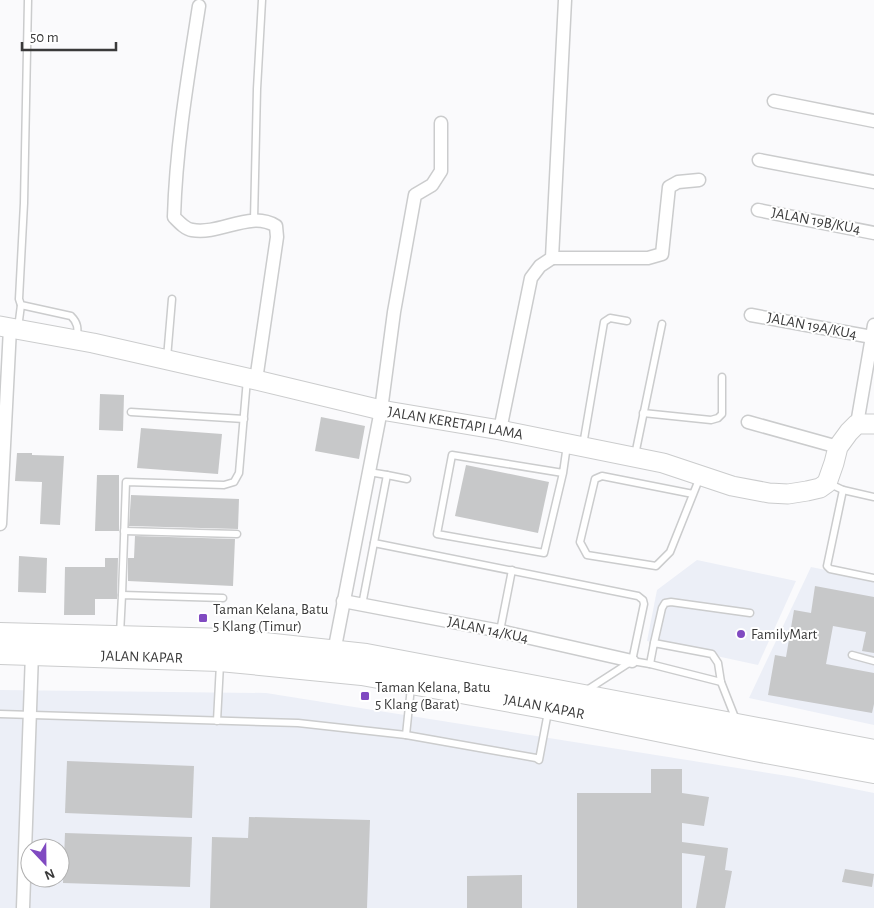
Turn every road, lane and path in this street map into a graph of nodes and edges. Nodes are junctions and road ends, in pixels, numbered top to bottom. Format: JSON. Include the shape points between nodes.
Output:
{"nodes":[{"id":1,"x":28,"y":0,"type":"edge"},
{"id":2,"x":262,"y":0,"type":"edge"},
{"id":3,"x":565,"y":0,"type":"edge"},
{"id":4,"x":199,"y":6,"type":"dead end"},
{"id":5,"x":774,"y":101,"type":"dead end"},
{"id":6,"x":874,"y":121,"type":"edge"},
{"id":7,"x":441,"y":123,"type":"dead end"},
{"id":8,"x":759,"y":160,"type":"dead end"},
{"id":9,"x":699,"y":180,"type":"dead end"},
{"id":10,"x":874,"y":182,"type":"edge"},
{"id":11,"x":758,"y":210,"type":"dead end"},
{"id":12,"x":254,"y":220,"type":"junction"},
{"id":13,"x":874,"y":233,"type":"edge"},
{"id":14,"x":552,"y":258,"type":"junction"},
{"id":15,"x":172,"y":299,"type":"dead end"},
{"id":16,"x":21,"y":304,"type":"junction"},
{"id":17,"x":751,"y":315,"type":"dead end"},
{"id":18,"x":627,"y":321,"type":"dead end"},
{"id":19,"x":662,"y":324,"type":"dead end"},
{"id":20,"x":9,"y":328,"type":"edge"},
{"id":21,"x":873,"y":331,"type":"edge"},
{"id":22,"x":76,"y":339,"type":"junction"},
{"id":23,"x":167,"y":359,"type":"junction"},
{"id":24,"x":722,"y":377,"type":"dead end"},
{"id":25,"x":252,"y":378,"type":"junction"},
{"id":26,"x":381,"y":410,"type":"junction"},
{"id":27,"x":131,"y":412,"type":"dead end"},
{"id":28,"x":643,"y":412,"type":"junction"},
{"id":29,"x":244,"y":419,"type":"junction"},
{"id":30,"x":748,"y":422,"type":"dead end"},
{"id":31,"x":865,"y":424,"type":"edge"},
{"id":32,"x":500,"y":430,"type":"junction"},
{"id":33,"x":575,"y":445,"type":"junction"},
{"id":34,"x":838,"y":447,"type":"junction"},
{"id":35,"x":635,"y":457,"type":"junction"},
{"id":36,"x":369,"y":472,"type":"junction"},
{"id":37,"x":562,"y":473,"type":"junction"},
{"id":38,"x":387,"y":475,"type":"junction"},
{"id":39,"x":701,"y":475,"type":"junction"},
{"id":40,"x":407,"y":479,"type":"dead end"},
{"id":41,"x":835,"y":487,"type":"junction"},
{"id":42,"x":694,"y":494,"type":"junction"},
{"id":43,"x":874,"y":497,"type":"edge"},
{"id":44,"x":0,"y":524,"type":"edge"},
{"id":45,"x":124,"y":531,"type":"junction"},
{"id":46,"x":237,"y":534,"type":"dead end"},
{"id":47,"x":374,"y":543,"type":"junction"},
{"id":48,"x":512,"y":570,"type":"junction"},
{"id":49,"x":874,"y":578,"type":"edge"},
{"id":50,"x":122,"y":595,"type":"junction"},
{"id":51,"x":223,"y":598,"type":"dead end"},
{"id":52,"x":343,"y":601,"type":"junction"},
{"id":53,"x":362,"y":605,"type":"junction"},
{"id":54,"x":750,"y":613,"type":"dead end"},
{"id":55,"x":500,"y":631,"type":"junction"},
{"id":56,"x":0,"y":635,"type":"edge"},
{"id":57,"x":120,"y":638,"type":"junction"},
{"id":58,"x":654,"y":643,"type":"junction"},
{"id":59,"x":0,"y":652,"type":"edge"},
{"id":60,"x":334,"y":652,"type":"junction"},
{"id":61,"x":32,"y":653,"type":"junction"},
{"id":62,"x":852,"y":655,"type":"dead end"},
{"id":63,"x":220,"y":659,"type":"junction"},
{"id":64,"x":632,"y":661,"type":"junction"},
{"id":65,"x":874,"y":661,"type":"edge"},
{"id":66,"x":650,"y":664,"type":"junction"},
{"id":67,"x":412,"y":682,"type":"junction"},
{"id":68,"x":721,"y":682,"type":"junction"},
{"id":69,"x":580,"y":695,"type":"junction"},
{"id":70,"x":549,"y":707,"type":"junction"},
{"id":71,"x":0,"y":714,"type":"edge"},
{"id":72,"x":30,"y":716,"type":"junction"},
{"id":73,"x":217,"y":721,"type":"junction"},
{"id":74,"x":739,"y":726,"type":"junction"},
{"id":75,"x":406,"y":735,"type":"junction"},
{"id":76,"x":874,"y":752,"type":"edge"},
{"id":77,"x":874,"y":771,"type":"edge"},
{"id":78,"x":23,"y":908,"type":"edge"}],
"edges":[{"from":1,"to":16,"type":"lane"},
{"from":2,"to":12,"type":"lane"},
{"from":3,"to":14,"type":"street"},
{"from":4,"to":12,"type":"street","via":[[175,170],[174,217],[191,230],[215,230]]},
{"from":5,"to":6,"type":"street"},
{"from":7,"to":26,"type":"street","via":[[442,171],[432,185],[416,195],[394,312]]},
{"from":8,"to":10,"type":"street"},
{"from":9,"to":14,"type":"street","via":[[678,182],[668,187],[662,254],[648,258]]},
{"from":11,"to":13,"type":"street","name":"JALAN 19B/KU4"},
{"from":12,"to":25,"type":"street","via":[[276,226],[277,237]]},
{"from":14,"to":32,"type":"street","via":[[531,278]]},
{"from":15,"to":23,"type":"lane"},
{"from":16,"to":20,"type":"lane"},
{"from":16,"to":22,"type":"lane","via":[[71,316],[78,327]]},
{"from":17,"to":21,"type":"street","name":"JALAN 19A/KU4"},
{"from":18,"to":33,"type":"lane","via":[[610,318],[604,322]]},
{"from":19,"to":28,"type":"lane"},
{"from":20,"to":22,"type":"street","name":"JALAN KERETAPI LAMA"},
{"from":20,"to":44,"type":"street"},
{"from":21,"to":31,"type":"street"},
{"from":22,"to":23,"type":"street","name":"JALAN KERETAPI LAMA"},
{"from":23,"to":25,"type":"street","name":"JALAN KERETAPI LAMA"},
{"from":24,"to":28,"type":"lane","via":[[722,414],[718,418],[711,420]]},
{"from":25,"to":26,"type":"street","name":"JALAN KERETAPI LAMA"},
{"from":25,"to":29,"type":"lane"},
{"from":26,"to":32,"type":"street","name":"JALAN KERETAPI LAMA"},
{"from":26,"to":36,"type":"street"},
{"from":27,"to":29,"type":"lane"},
{"from":28,"to":35,"type":"lane"},
{"from":29,"to":45,"type":"lane","via":[[239,473],[234,482],[224,485],[126,482]]},
{"from":30,"to":34,"type":"street"},
{"from":31,"to":34,"type":"street","via":[[848,432]]},
{"from":32,"to":33,"type":"street","name":"JALAN KERETAPI LAMA"},
{"from":33,"to":35,"type":"street","name":"JALAN KERETAPI LAMA"},
{"from":33,"to":37,"type":"lane"},
{"from":34,"to":41,"type":"street","via":[[834,463]]},
{"from":35,"to":39,"type":"street","name":"JALAN KERETAPI LAMA"},
{"from":36,"to":38,"type":"lane"},
{"from":36,"to":52,"type":"street"},
{"from":37,"to":37,"type":"lane","via":[[544,553],[437,534],[452,455]]},
{"from":38,"to":40,"type":"lane"},
{"from":38,"to":47,"type":"lane"},
{"from":39,"to":41,"type":"street","name":"JALAN KERETAPI LAMA","via":[[732,486],[769,493],[788,494]]},
{"from":39,"to":42,"type":"lane"},
{"from":41,"to":43,"type":"lane"},
{"from":41,"to":49,"type":"lane","via":[[827,566]]},
{"from":42,"to":42,"type":"lane","via":[[670,552],[656,566],[587,554],[580,542],[595,479],[602,476]]},
{"from":45,"to":46,"type":"lane"},
{"from":45,"to":50,"type":"lane"},
{"from":47,"to":48,"type":"lane"},
{"from":47,"to":53,"type":"lane"},
{"from":48,"to":55,"type":"lane"},
{"from":48,"to":64,"type":"lane","via":[[638,596],[644,604]]},
{"from":50,"to":51,"type":"lane"},
{"from":50,"to":57,"type":"lane"},
{"from":52,"to":53,"type":"street","name":"JALAN 14/KU4"},
{"from":52,"to":60,"type":"street"},
{"from":53,"to":55,"type":"street","name":"JALAN 14/KU4"},
{"from":54,"to":58,"type":"lane","via":[[665,603]]},
{"from":55,"to":64,"type":"street","name":"JALAN 14/KU4"},
{"from":56,"to":57,"type":"highway","name":"JALAN KAPAR"},
{"from":57,"to":60,"type":"highway","name":"JALAN KAPAR","via":[[229,641]]},
{"from":58,"to":66,"type":"lane"},
{"from":58,"to":68,"type":"lane","via":[[712,654],[718,663]]},
{"from":59,"to":61,"type":"highway","name":"JALAN KAPAR"},
{"from":60,"to":69,"type":"highway","name":"JALAN KAPAR"},
{"from":61,"to":63,"type":"highway","name":"JALAN KAPAR"},
{"from":61,"to":72,"type":"street"},
{"from":62,"to":65,"type":"lane"},
{"from":63,"to":67,"type":"highway","name":"JALAN KAPAR","via":[[362,673]]},
{"from":63,"to":73,"type":"lane"},
{"from":64,"to":66,"type":"lane"},
{"from":64,"to":69,"type":"lane"},
{"from":66,"to":68,"type":"lane"},
{"from":67,"to":70,"type":"highway","name":"JALAN KAPAR"},
{"from":67,"to":75,"type":"lane"},
{"from":68,"to":74,"type":"lane"},
{"from":69,"to":74,"type":"highway","name":"JALAN KAPAR"},
{"from":70,"to":75,"type":"lane","via":[[539,760]]},
{"from":70,"to":77,"type":"highway","name":"JALAN KAPAR"},
{"from":71,"to":72,"type":"lane"},
{"from":72,"to":73,"type":"lane"},
{"from":72,"to":78,"type":"street"},
{"from":73,"to":75,"type":"lane","via":[[298,723]]},
{"from":74,"to":76,"type":"highway","name":"JALAN KAPAR"}]}
